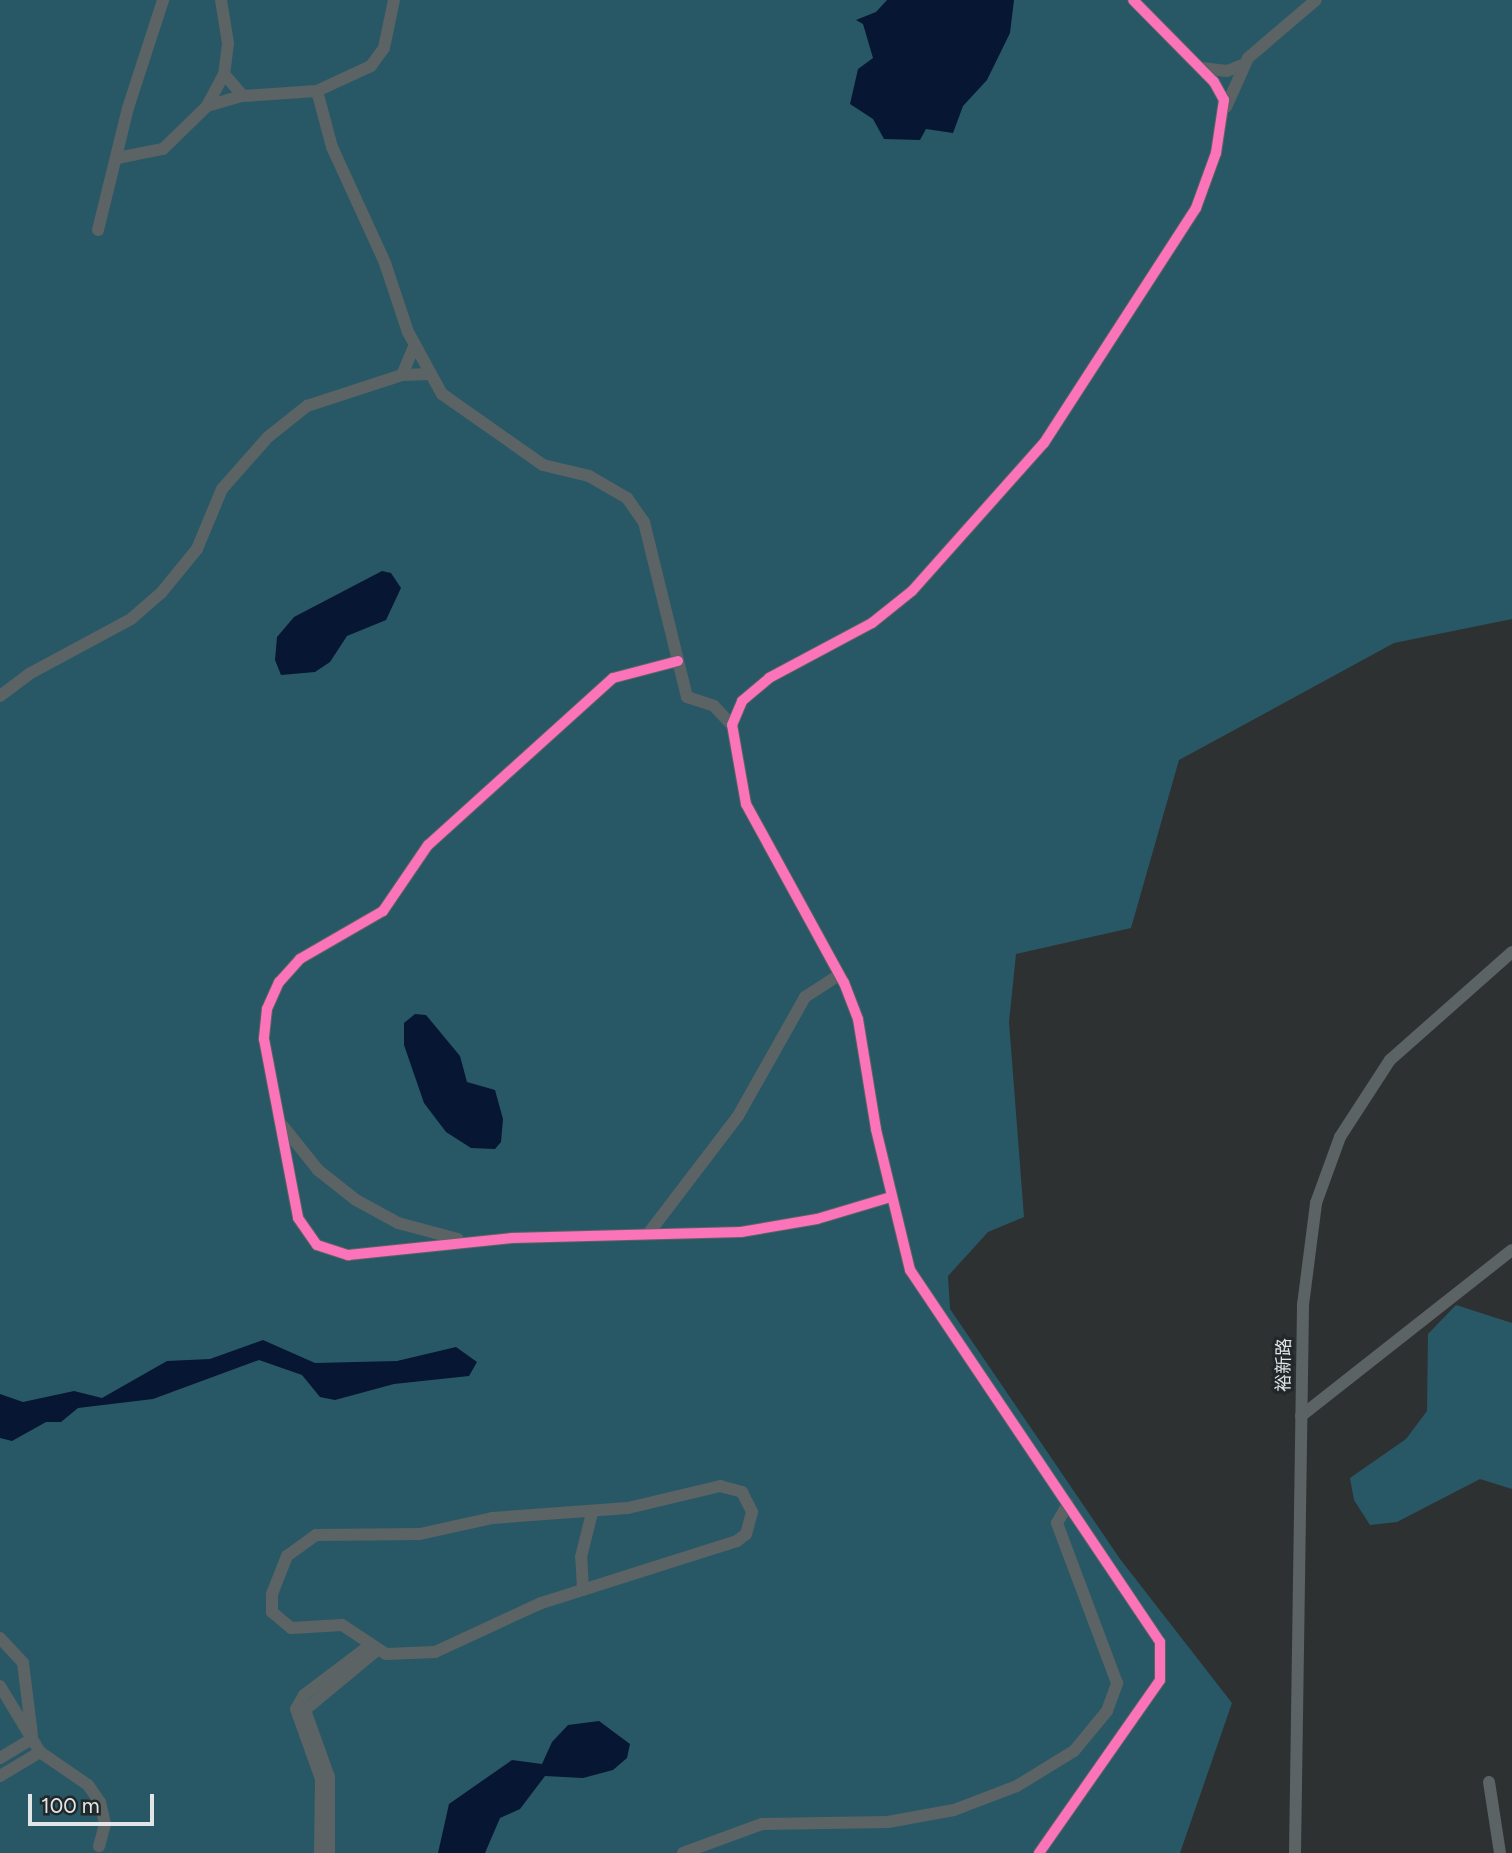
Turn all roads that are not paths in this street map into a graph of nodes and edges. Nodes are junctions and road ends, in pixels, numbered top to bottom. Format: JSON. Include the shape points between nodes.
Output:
{"nodes":[{"id":1,"x":163,"y":0,"type":"edge"},
{"id":2,"x":221,"y":0,"type":"edge"},
{"id":3,"x":394,"y":0,"type":"edge"},
{"id":4,"x":1133,"y":0,"type":"edge"},
{"id":5,"x":1316,"y":0,"type":"edge"},
{"id":6,"x":1245,"y":63,"type":"junction"},
{"id":7,"x":1198,"y":66,"type":"junction"},
{"id":8,"x":224,"y":74,"type":"junction"},
{"id":9,"x":317,"y":92,"type":"junction"},
{"id":10,"x":243,"y":96,"type":"junction"},
{"id":11,"x":207,"y":106,"type":"junction"},
{"id":12,"x":1225,"y":120,"type":"junction"},
{"id":13,"x":117,"y":158,"type":"junction"},
{"id":14,"x":98,"y":230,"type":"dead end"},
{"id":15,"x":415,"y":345,"type":"junction"},
{"id":16,"x":430,"y":374,"type":"junction"},
{"id":17,"x":402,"y":375,"type":"junction"},
{"id":18,"x":678,"y":661,"type":"junction"},
{"id":19,"x":0,"y":696,"type":"edge"},
{"id":20,"x":732,"y":725,"type":"junction"},
{"id":21,"x":1512,"y":952,"type":"edge"},
{"id":22,"x":839,"y":975,"type":"junction"},
{"id":23,"x":279,"y":1120,"type":"junction"},
{"id":24,"x":891,"y":1197,"type":"junction"},
{"id":25,"x":648,"y":1234,"type":"junction"},
{"id":26,"x":476,"y":1241,"type":"junction"},
{"id":27,"x":1512,"y":1250,"type":"edge"},
{"id":28,"x":1301,"y":1416,"type":"junction"},
{"id":29,"x":1068,"y":1504,"type":"junction"},
{"id":30,"x":592,"y":1513,"type":"junction"},
{"id":31,"x":583,"y":1590,"type":"junction"},
{"id":32,"x":0,"y":1638,"type":"edge"},
{"id":33,"x":373,"y":1648,"type":"junction"},
{"id":34,"x":0,"y":1686,"type":"edge"},
{"id":35,"x":32,"y":1739,"type":"junction"},
{"id":36,"x":40,"y":1752,"type":"junction"},
{"id":37,"x":0,"y":1758,"type":"edge"},
{"id":38,"x":0,"y":1776,"type":"edge"},
{"id":39,"x":1489,"y":1782,"type":"dead end"},
{"id":40,"x":99,"y":1846,"type":"dead end"},
{"id":41,"x":320,"y":1853,"type":"edge"},
{"id":42,"x":329,"y":1853,"type":"edge"},
{"id":43,"x":683,"y":1853,"type":"edge"},
{"id":44,"x":1040,"y":1853,"type":"edge"},
{"id":45,"x":1295,"y":1853,"type":"edge"},
{"id":46,"x":1500,"y":1853,"type":"edge"}],
"edges":[{"from":1,"to":13,"type":"street"},
{"from":2,"to":8,"type":"street","via":[[228,43]]},
{"from":3,"to":9,"type":"street","via":[[384,48],[370,66]]},
{"from":4,"to":7,"type":"street"},
{"from":5,"to":6,"type":"street"},
{"from":6,"to":7,"type":"street","via":[[1227,71]]},
{"from":6,"to":12,"type":"street"},
{"from":7,"to":12,"type":"street","via":[[1220,90]]},
{"from":8,"to":10,"type":"street"},
{"from":8,"to":11,"type":"street"},
{"from":9,"to":10,"type":"street"},
{"from":9,"to":15,"type":"street","via":[[332,147]]},
{"from":10,"to":11,"type":"street"},
{"from":11,"to":13,"type":"street","via":[[163,149]]},
{"from":12,"to":20,"type":"street","via":[[1196,208],[1044,443],[912,591],[872,623],[769,678],[742,701]]},
{"from":13,"to":14,"type":"street"},
{"from":15,"to":16,"type":"street"},
{"from":15,"to":17,"type":"street"},
{"from":16,"to":17,"type":"street"},
{"from":16,"to":18,"type":"street","via":[[442,394],[543,465],[589,476],[627,498],[644,523]]},
{"from":17,"to":19,"type":"street","via":[[307,406],[268,437],[222,489],[197,549],[161,593],[131,619],[29,674]]},
{"from":18,"to":20,"type":"street","via":[[687,697],[714,706]]},
{"from":18,"to":23,"type":"street","via":[[613,678],[428,845],[373,920],[289,970],[272,995],[264,1024]]},
{"from":20,"to":22,"type":"street","via":[[746,804]]},
{"from":21,"to":28,"type":"street","name":"裕新路","via":[[1404,1043],[1340,1136],[1310,1237]]},
{"from":22,"to":24,"type":"street","via":[[858,1019]]},
{"from":22,"to":25,"type":"street","via":[[805,997],[733,1124]]},
{"from":23,"to":26,"type":"street","via":[[318,1170],[369,1209],[413,1228]]},
{"from":23,"to":26,"type":"street","via":[[298,1218],[317,1245],[348,1255]]},
{"from":24,"to":25,"type":"street","via":[[767,1228]]},
{"from":24,"to":29,"type":"street","via":[[910,1270]]},
{"from":25,"to":26,"type":"street"},
{"from":27,"to":28,"type":"street"},
{"from":28,"to":45,"type":"street","name":"裕新路"},
{"from":29,"to":43,"type":"street","via":[[1057,1523],[1117,1684],[1107,1711],[1074,1751],[1017,1786],[954,1810],[888,1822],[761,1824]]},
{"from":29,"to":44,"type":"street","via":[[1157,1630],[1163,1656],[1160,1680]]},
{"from":30,"to":31,"type":"street","via":[[580,1556]]},
{"from":30,"to":31,"type":"street","via":[[720,1486],[741,1492],[752,1512],[751,1524],[737,1541]]},
{"from":30,"to":33,"type":"street","via":[[492,1517],[405,1536],[325,1533],[300,1543],[287,1556],[272,1594],[277,1620],[299,1629],[342,1625]]},
{"from":31,"to":33,"type":"street","via":[[435,1652]]},
{"from":32,"to":35,"type":"street","via":[[16,1650],[26,1670]]},
{"from":33,"to":41,"type":"street","via":[[304,1695],[296,1709],[323,1790]]},
{"from":33,"to":42,"type":"street","via":[[305,1710],[329,1777]]},
{"from":34,"to":35,"type":"street"},
{"from":35,"to":36,"type":"street"},
{"from":35,"to":37,"type":"street"},
{"from":36,"to":38,"type":"street"},
{"from":36,"to":40,"type":"street","via":[[88,1785],[100,1802],[104,1824]]},
{"from":39,"to":46,"type":"street"}]}
